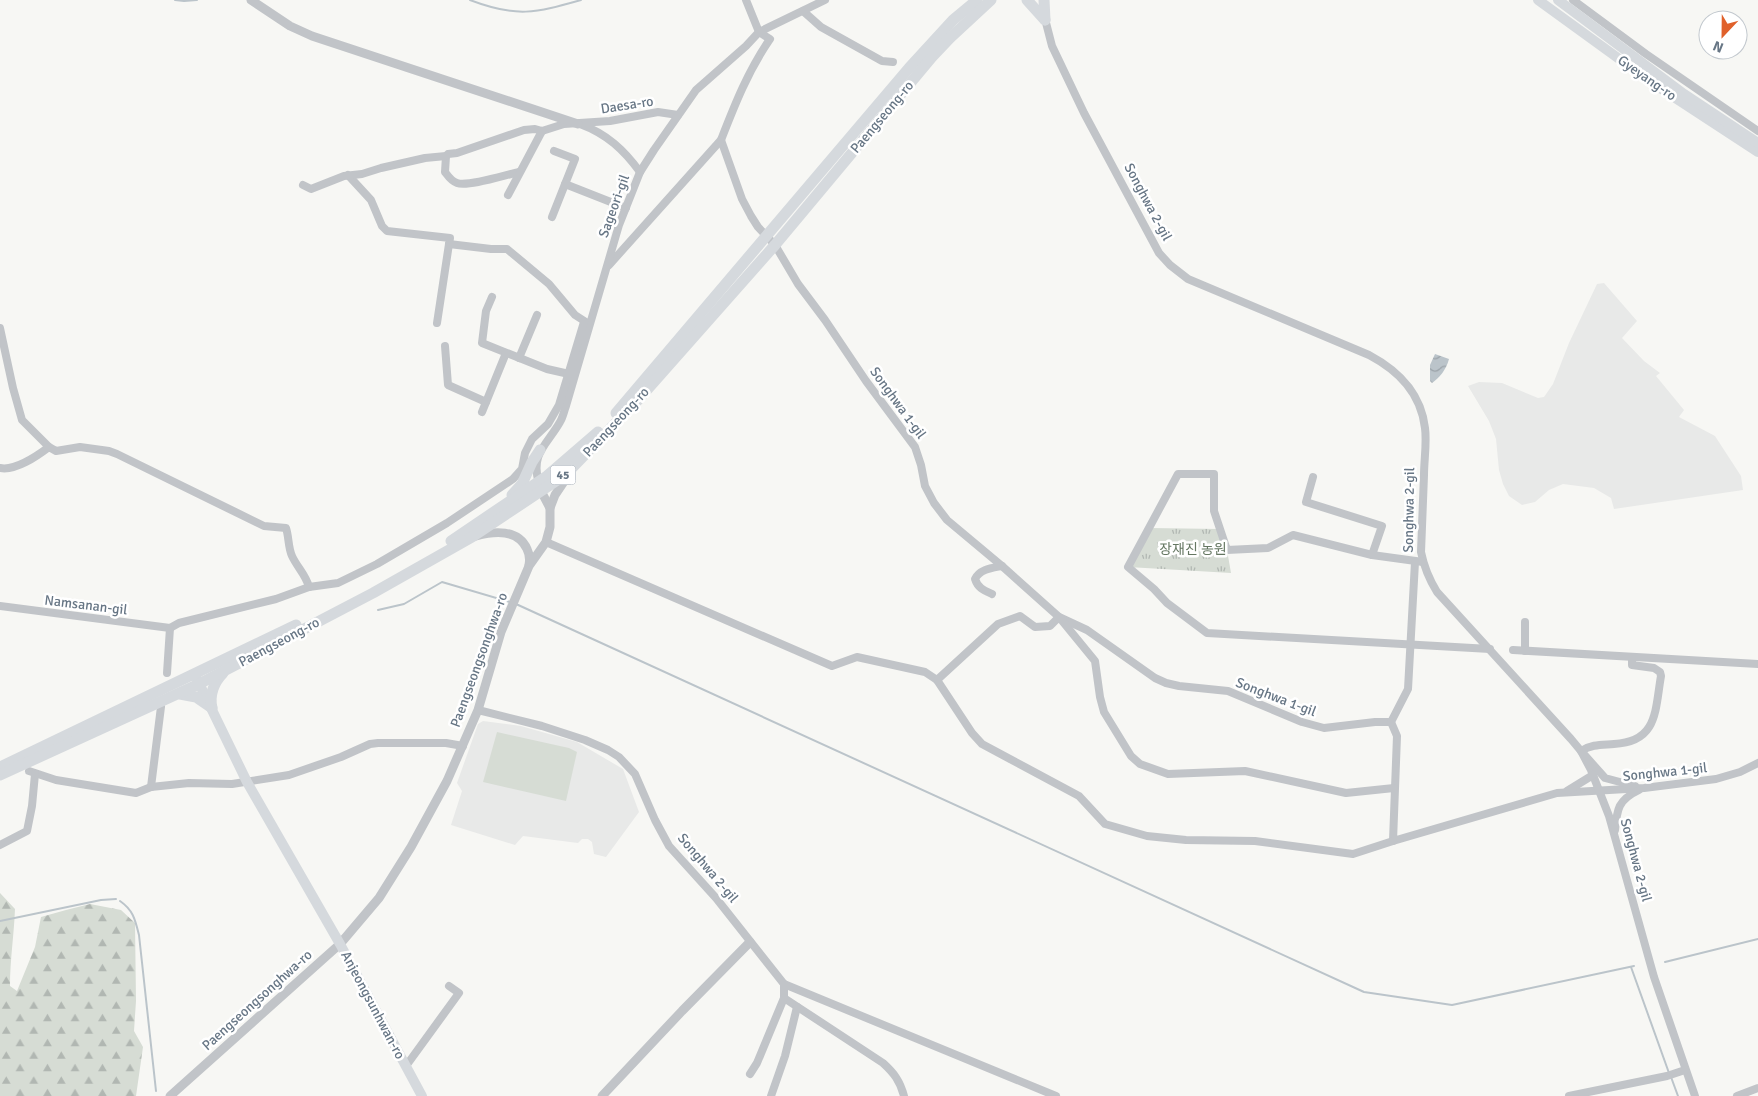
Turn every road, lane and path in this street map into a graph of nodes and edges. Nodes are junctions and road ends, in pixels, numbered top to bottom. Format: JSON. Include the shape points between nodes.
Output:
{"nodes":[{"id":1,"x":251,"y":0,"type":"edge"},
{"id":2,"x":746,"y":0,"type":"edge"},
{"id":3,"x":825,"y":0,"type":"edge"},
{"id":4,"x":977,"y":0,"type":"edge"},
{"id":5,"x":990,"y":0,"type":"edge"},
{"id":6,"x":1027,"y":0,"type":"edge"},
{"id":7,"x":1042,"y":0,"type":"edge"},
{"id":8,"x":1538,"y":0,"type":"edge"},
{"id":9,"x":1558,"y":0,"type":"edge"},
{"id":10,"x":1572,"y":0,"type":"edge"},
{"id":11,"x":803,"y":11,"type":"junction"},
{"id":12,"x":1045,"y":20,"type":"junction"},
{"id":13,"x":759,"y":32,"type":"junction"},
{"id":14,"x":894,"y":62,"type":"dead end"},
{"id":15,"x":678,"y":114,"type":"junction"},
{"id":16,"x":578,"y":124,"type":"junction"},
{"id":17,"x":542,"y":131,"type":"junction"},
{"id":18,"x":1758,"y":131,"type":"edge"},
{"id":19,"x":721,"y":140,"type":"junction"},
{"id":20,"x":1758,"y":143,"type":"edge"},
{"id":21,"x":554,"y":151,"type":"dead end"},
{"id":22,"x":1758,"y":152,"type":"edge"},
{"id":23,"x":446,"y":156,"type":"junction"},
{"id":24,"x":519,"y":172,"type":"junction"},
{"id":25,"x":640,"y":172,"type":"junction"},
{"id":26,"x":348,"y":175,"type":"junction"},
{"id":27,"x":565,"y":184,"type":"junction"},
{"id":28,"x":303,"y":185,"type":"dead end"},
{"id":29,"x":508,"y":195,"type":"dead end"},
{"id":30,"x":626,"y":208,"type":"junction"},
{"id":31,"x":552,"y":217,"type":"dead end"},
{"id":32,"x":771,"y":241,"type":"junction"},
{"id":33,"x":449,"y":244,"type":"junction"},
{"id":34,"x":607,"y":267,"type":"junction"},
{"id":35,"x":492,"y":297,"type":"dead end"},
{"id":36,"x":537,"y":315,"type":"dead end"},
{"id":37,"x":436,"y":323,"type":"dead end"},
{"id":38,"x":587,"y":323,"type":"junction"},
{"id":39,"x":0,"y":328,"type":"edge"},
{"id":40,"x":445,"y":346,"type":"dead end"},
{"id":41,"x":506,"y":352,"type":"junction"},
{"id":42,"x":519,"y":358,"type":"junction"},
{"id":43,"x":568,"y":374,"type":"junction"},
{"id":44,"x":486,"y":402,"type":"junction"},
{"id":45,"x":482,"y":412,"type":"dead end"},
{"id":46,"x":49,"y":446,"type":"junction"},
{"id":47,"x":540,"y":450,"type":"junction"},
{"id":48,"x":573,"y":467,"type":"junction"},
{"id":49,"x":0,"y":468,"type":"edge"},
{"id":50,"x":1313,"y":477,"type":"dead end"},
{"id":51,"x":540,"y":487,"type":"junction"},
{"id":52,"x":504,"y":504,"type":"junction"},
{"id":53,"x":550,"y":508,"type":"junction"},
{"id":54,"x":447,"y":523,"type":"junction"},
{"id":55,"x":472,"y":537,"type":"junction"},
{"id":56,"x":454,"y":540,"type":"junction"},
{"id":57,"x":546,"y":542,"type":"junction"},
{"id":58,"x":1372,"y":555,"type":"junction"},
{"id":59,"x":1419,"y":562,"type":"junction"},
{"id":60,"x":529,"y":566,"type":"junction"},
{"id":61,"x":1002,"y":566,"type":"junction"},
{"id":62,"x":309,"y":588,"type":"junction"},
{"id":63,"x":992,"y":594,"type":"dead end"},
{"id":64,"x":0,"y":606,"type":"edge"},
{"id":65,"x":1059,"y":617,"type":"junction"},
{"id":66,"x":1525,"y":622,"type":"dead end"},
{"id":67,"x":170,"y":628,"type":"junction"},
{"id":68,"x":1412,"y":645,"type":"junction"},
{"id":69,"x":1490,"y":649,"type":"junction"},
{"id":70,"x":1513,"y":650,"type":"dead end"},
{"id":71,"x":1525,"y":651,"type":"junction"},
{"id":72,"x":1632,"y":657,"type":"junction"},
{"id":73,"x":1758,"y":664,"type":"edge"},
{"id":74,"x":226,"y":670,"type":"junction"},
{"id":75,"x":167,"y":673,"type":"dead end"},
{"id":76,"x":194,"y":673,"type":"junction"},
{"id":77,"x":937,"y":680,"type":"junction"},
{"id":78,"x":199,"y":684,"type":"junction"},
{"id":79,"x":178,"y":694,"type":"junction"},
{"id":80,"x":161,"y":706,"type":"dead end"},
{"id":81,"x":212,"y":708,"type":"junction"},
{"id":82,"x":478,"y":710,"type":"junction"},
{"id":83,"x":1391,"y":722,"type":"junction"},
{"id":84,"x":463,"y":746,"type":"junction"},
{"id":85,"x":1581,"y":751,"type":"junction"},
{"id":86,"x":1758,"y":763,"type":"edge"},
{"id":87,"x":0,"y":767,"type":"edge"},
{"id":88,"x":0,"y":775,"type":"edge"},
{"id":89,"x":1593,"y":775,"type":"junction"},
{"id":90,"x":247,"y":782,"type":"junction"},
{"id":91,"x":150,"y":787,"type":"junction"},
{"id":92,"x":1394,"y":788,"type":"junction"},
{"id":93,"x":1644,"y":788,"type":"junction"},
{"id":94,"x":1566,"y":792,"type":"junction"},
{"id":95,"x":1600,"y":792,"type":"junction"},
{"id":96,"x":1614,"y":835,"type":"junction"},
{"id":97,"x":1393,"y":841,"type":"junction"},
{"id":98,"x":0,"y":845,"type":"edge"},
{"id":99,"x":750,"y":942,"type":"junction"},
{"id":100,"x":340,"y":944,"type":"junction"},
{"id":101,"x":784,"y":984,"type":"junction"},
{"id":102,"x":449,"y":986,"type":"dead end"},
{"id":103,"x":784,"y":998,"type":"junction"},
{"id":104,"x":797,"y":1007,"type":"junction"},
{"id":105,"x":406,"y":1066,"type":"junction"},
{"id":106,"x":1686,"y":1070,"type":"junction"},
{"id":107,"x":750,"y":1074,"type":"dead end"},
{"id":108,"x":1758,"y":1088,"type":"edge"},
{"id":109,"x":170,"y":1096,"type":"edge"},
{"id":110,"x":422,"y":1096,"type":"edge"},
{"id":111,"x":602,"y":1096,"type":"edge"},
{"id":112,"x":771,"y":1096,"type":"edge"},
{"id":113,"x":904,"y":1096,"type":"edge"},
{"id":114,"x":1056,"y":1096,"type":"edge"},
{"id":115,"x":1569,"y":1096,"type":"edge"},
{"id":116,"x":1695,"y":1096,"type":"edge"},
{"id":117,"x":1737,"y":1096,"type":"edge"}],
"edges":[{"from":1,"to":16,"type":"street","via":[[290,26],[312,36]]},
{"from":2,"to":13,"type":"street"},
{"from":3,"to":11,"type":"street","name":"Sageori-gil"},
{"from":4,"to":32,"type":"main road","name":"Paengseong-ro","number":"45","via":[[933,41]]},
{"from":5,"to":32,"type":"main road","name":"Paengseong-ro","number":"45","via":[[932,57]]},
{"from":6,"to":12,"type":"main road"},
{"from":7,"to":12,"type":"main road"},
{"from":8,"to":22,"type":"main road","name":"Gyeyang-ro","via":[[1651,82]]},
{"from":9,"to":20,"type":"main road","via":[[1684,94]]},
{"from":10,"to":18,"type":"street"},
{"from":11,"to":13,"type":"street","name":"Sageori-gil"},
{"from":11,"to":14,"type":"street","via":[[820,27],[882,62]]},
{"from":12,"to":59,"type":"street","name":"Songhwa 2-gil","via":[[1052,46],[1084,113],[1159,253],[1170,265],[1188,279],[1369,355],[1407,383],[1420,406],[1425,430]]},
{"from":13,"to":15,"type":"street","name":"Sageori-gil","via":[[696,90]]},
{"from":13,"to":19,"type":"street","via":[[770,39],[741,89]]},
{"from":15,"to":16,"type":"street","name":"Daesa-ro","via":[[658,112]]},
{"from":15,"to":25,"type":"street","name":"Sageori-gil"},
{"from":16,"to":17,"type":"street","name":"Daesa-ro","via":[[564,124]]},
{"from":16,"to":25,"type":"street","via":[[596,130],[619,146]]},
{"from":17,"to":23,"type":"street","name":"Daesa-ro","via":[[524,130]]},
{"from":17,"to":24,"type":"street"},
{"from":19,"to":32,"type":"street","name":"Songhwa 1-gil","via":[[742,199],[758,227]]},
{"from":19,"to":34,"type":"street"},
{"from":21,"to":27,"type":"street","via":[[575,159]]},
{"from":23,"to":24,"type":"street","via":[[445,172],[458,183]]},
{"from":23,"to":26,"type":"street","name":"Daesa-ro"},
{"from":24,"to":29,"type":"street"},
{"from":25,"to":30,"type":"street","name":"Sageori-gil"},
{"from":26,"to":28,"type":"street","name":"Daesa-ro","via":[[311,189]]},
{"from":26,"to":33,"type":"street","via":[[371,200],[387,231],[450,238]]},
{"from":27,"to":30,"type":"street"},
{"from":27,"to":31,"type":"street"},
{"from":30,"to":34,"type":"street","name":"Sageori-gil"},
{"from":32,"to":48,"type":"main road","name":"Paengseong-ro","number":"45","via":[[637,401]]},
{"from":32,"to":51,"type":"main road","name":"Paengseong-ro","number":"45","via":[[610,421]]},
{"from":32,"to":61,"type":"street","name":"Songhwa 1-gil","via":[[798,284],[915,447],[925,486],[934,503],[948,520]]},
{"from":33,"to":37,"type":"street"},
{"from":33,"to":38,"type":"street","via":[[507,249],[548,284],[574,315]]},
{"from":34,"to":38,"type":"street","name":"Sageori-gil"},
{"from":35,"to":41,"type":"street","via":[[486,311],[482,343]]},
{"from":36,"to":42,"type":"street"},
{"from":38,"to":43,"type":"street"},
{"from":38,"to":47,"type":"street","name":"Sageori-gil","via":[[560,421]]},
{"from":39,"to":46,"type":"street","via":[[22,420]]},
{"from":40,"to":44,"type":"street","via":[[448,386]]},
{"from":41,"to":42,"type":"street"},
{"from":41,"to":44,"type":"street"},
{"from":42,"to":43,"type":"street"},
{"from":43,"to":54,"type":"street","via":[[555,414],[532,439],[520,473]]},
{"from":44,"to":45,"type":"street"},
{"from":46,"to":49,"type":"street","via":[[39,455],[16,466]]},
{"from":46,"to":62,"type":"street","via":[[56,451],[80,447],[109,451],[264,526],[286,528],[292,556],[307,578]]},
{"from":47,"to":51,"type":"street","name":"Sageori-gil","via":[[536,462]]},
{"from":47,"to":52,"type":"main road","via":[[522,484]]},
{"from":48,"to":51,"type":"main road","name":"Paengseong-ro","number":"45"},
{"from":48,"to":53,"type":"street"},
{"from":50,"to":58,"type":"street","name":"Songhwa 2-gil","via":[[1306,502],[1382,526]]},
{"from":51,"to":52,"type":"main road","name":"Paengseong-ro","number":"45"},
{"from":51,"to":53,"type":"street"},
{"from":51,"to":55,"type":"main road","name":"Paengseong-ro","number":"45"},
{"from":52,"to":56,"type":"main road","name":"Paengseong-ro","number":"45"},
{"from":53,"to":57,"type":"street","name":"Paengseongsonghwa-ro"},
{"from":54,"to":56,"type":"street"},
{"from":54,"to":62,"type":"street","via":[[338,583]]},
{"from":55,"to":60,"type":"street","via":[[499,532],[517,537],[527,549]]},
{"from":55,"to":74,"type":"main road","name":"Paengseong-ro","number":"45"},
{"from":56,"to":76,"type":"main road","name":"Paengseong-ro","number":"45","via":[[322,613]]},
{"from":57,"to":60,"type":"street","name":"Paengseongsonghwa-ro"},
{"from":57,"to":77,"type":"street","via":[[832,666],[856,657],[925,672]]},
{"from":58,"to":59,"type":"street"},
{"from":58,"to":68,"type":"street","via":[[1293,535],[1268,548],[1228,550],[1214,511],[1214,474],[1178,474],[1128,567],[1167,603],[1207,633]]},
{"from":59,"to":68,"type":"street"},
{"from":59,"to":69,"type":"street","name":"Songhwa 2-gil","via":[[1437,592]]},
{"from":60,"to":82,"type":"street","name":"Paengseongsonghwa-ro","via":[[501,632]]},
{"from":61,"to":63,"type":"street","via":[[978,574],[975,579],[982,590]]},
{"from":61,"to":65,"type":"street","name":"Songhwa 1-gil"},
{"from":62,"to":67,"type":"street"},
{"from":64,"to":67,"type":"street","name":"Namsanan-gil"},
{"from":65,"to":77,"type":"street","via":[[1050,626],[1035,627],[1020,616],[998,624]]},
{"from":65,"to":83,"type":"street","name":"Songhwa 1-gil","via":[[1087,630],[1166,683],[1228,691],[1324,728]]},
{"from":65,"to":92,"type":"street","via":[[1092,655],[1104,712],[1131,756],[1140,764],[1168,774],[1245,771],[1346,793]]},
{"from":66,"to":71,"type":"street"},
{"from":67,"to":75,"type":"street"},
{"from":68,"to":69,"type":"street"},
{"from":68,"to":83,"type":"street","via":[[1408,689]]},
{"from":69,"to":85,"type":"street","name":"Songhwa 2-gil"},
{"from":70,"to":71,"type":"street"},
{"from":71,"to":72,"type":"street"},
{"from":72,"to":73,"type":"street"},
{"from":72,"to":85,"type":"street","via":[[1632,665],[1654,668],[1661,676],[1648,732],[1629,743],[1590,745]]},
{"from":74,"to":78,"type":"main road","name":"Paengseong-ro","number":"45"},
{"from":74,"to":81,"type":"main road","via":[[214,686],[210,700]]},
{"from":76,"to":78,"type":"main road","name":"Anjeongsunhwan-ro"},
{"from":76,"to":87,"type":"main road","name":"Paengseong-ro","number":"45"},
{"from":77,"to":97,"type":"street","name":"Songhwa 1-gil","via":[[982,744],[1079,796],[1105,824],[1147,836],[1255,841],[1353,854]]},
{"from":78,"to":79,"type":"main road","name":"Paengseong-ro","number":"45"},
{"from":78,"to":81,"type":"main road","name":"Anjeongsunhwan-ro"},
{"from":79,"to":81,"type":"main road","via":[[193,696]]},
{"from":79,"to":88,"type":"main road","name":"Paengseong-ro","number":"45"},
{"from":80,"to":91,"type":"street"},
{"from":81,"to":90,"type":"main road","name":"Anjeongsunhwan-ro"},
{"from":82,"to":84,"type":"street","name":"Paengseongsonghwa-ro"},
{"from":82,"to":99,"type":"street","name":"Songhwa 2-gil","via":[[585,740],[618,757],[635,774],[669,846]]},
{"from":83,"to":92,"type":"street","via":[[1397,736]]},
{"from":84,"to":90,"type":"street","via":[[446,742],[370,744],[289,776]]},
{"from":84,"to":100,"type":"street","name":"Paengseongsonghwa-ro","via":[[411,847],[379,898]]},
{"from":85,"to":89,"type":"street","name":"Songhwa 2-gil"},
{"from":85,"to":93,"type":"street","via":[[1605,778]]},
{"from":86,"to":93,"type":"street","name":"Songhwa 1-gil","via":[[1716,779]]},
{"from":89,"to":94,"type":"street"},
{"from":89,"to":95,"type":"street","name":"Songhwa 2-gil"},
{"from":90,"to":91,"type":"street"},
{"from":90,"to":100,"type":"main road","name":"Anjeongsunhwan-ro"},
{"from":91,"to":98,"type":"street","via":[[136,792],[56,780],[32,772],[32,806],[27,831]]},
{"from":92,"to":97,"type":"street"},
{"from":93,"to":95,"type":"street","name":"Songhwa 1-gil"},
{"from":93,"to":96,"type":"street","via":[[1624,798],[1618,809]]},
{"from":94,"to":95,"type":"street","name":"Songhwa 1-gil"},
{"from":94,"to":97,"type":"street","name":"Songhwa 1-gil"},
{"from":95,"to":96,"type":"street","name":"Songhwa 2-gil"},
{"from":96,"to":106,"type":"street","name":"Songhwa 2-gil","via":[[1654,978]]},
{"from":99,"to":101,"type":"street","name":"Songhwa 2-gil"},
{"from":99,"to":111,"type":"street"},
{"from":100,"to":105,"type":"main road","name":"Anjeongsunhwan-ro"},
{"from":100,"to":109,"type":"street","name":"Paengseongsonghwa-ro"},
{"from":101,"to":103,"type":"street"},
{"from":101,"to":114,"type":"street","name":"Songhwa 2-gil"},
{"from":102,"to":105,"type":"street","name":"Anjeongsunhwan-ro","via":[[459,993]]},
{"from":103,"to":104,"type":"street"},
{"from":103,"to":107,"type":"street"},
{"from":104,"to":112,"type":"street"},
{"from":104,"to":113,"type":"street","via":[[894,1072]]},
{"from":105,"to":110,"type":"main road","name":"Anjeongsunhwan-ro"},
{"from":106,"to":115,"type":"street"},
{"from":106,"to":116,"type":"street","name":"Songhwa 2-gil"},
{"from":108,"to":117,"type":"street"}]}
